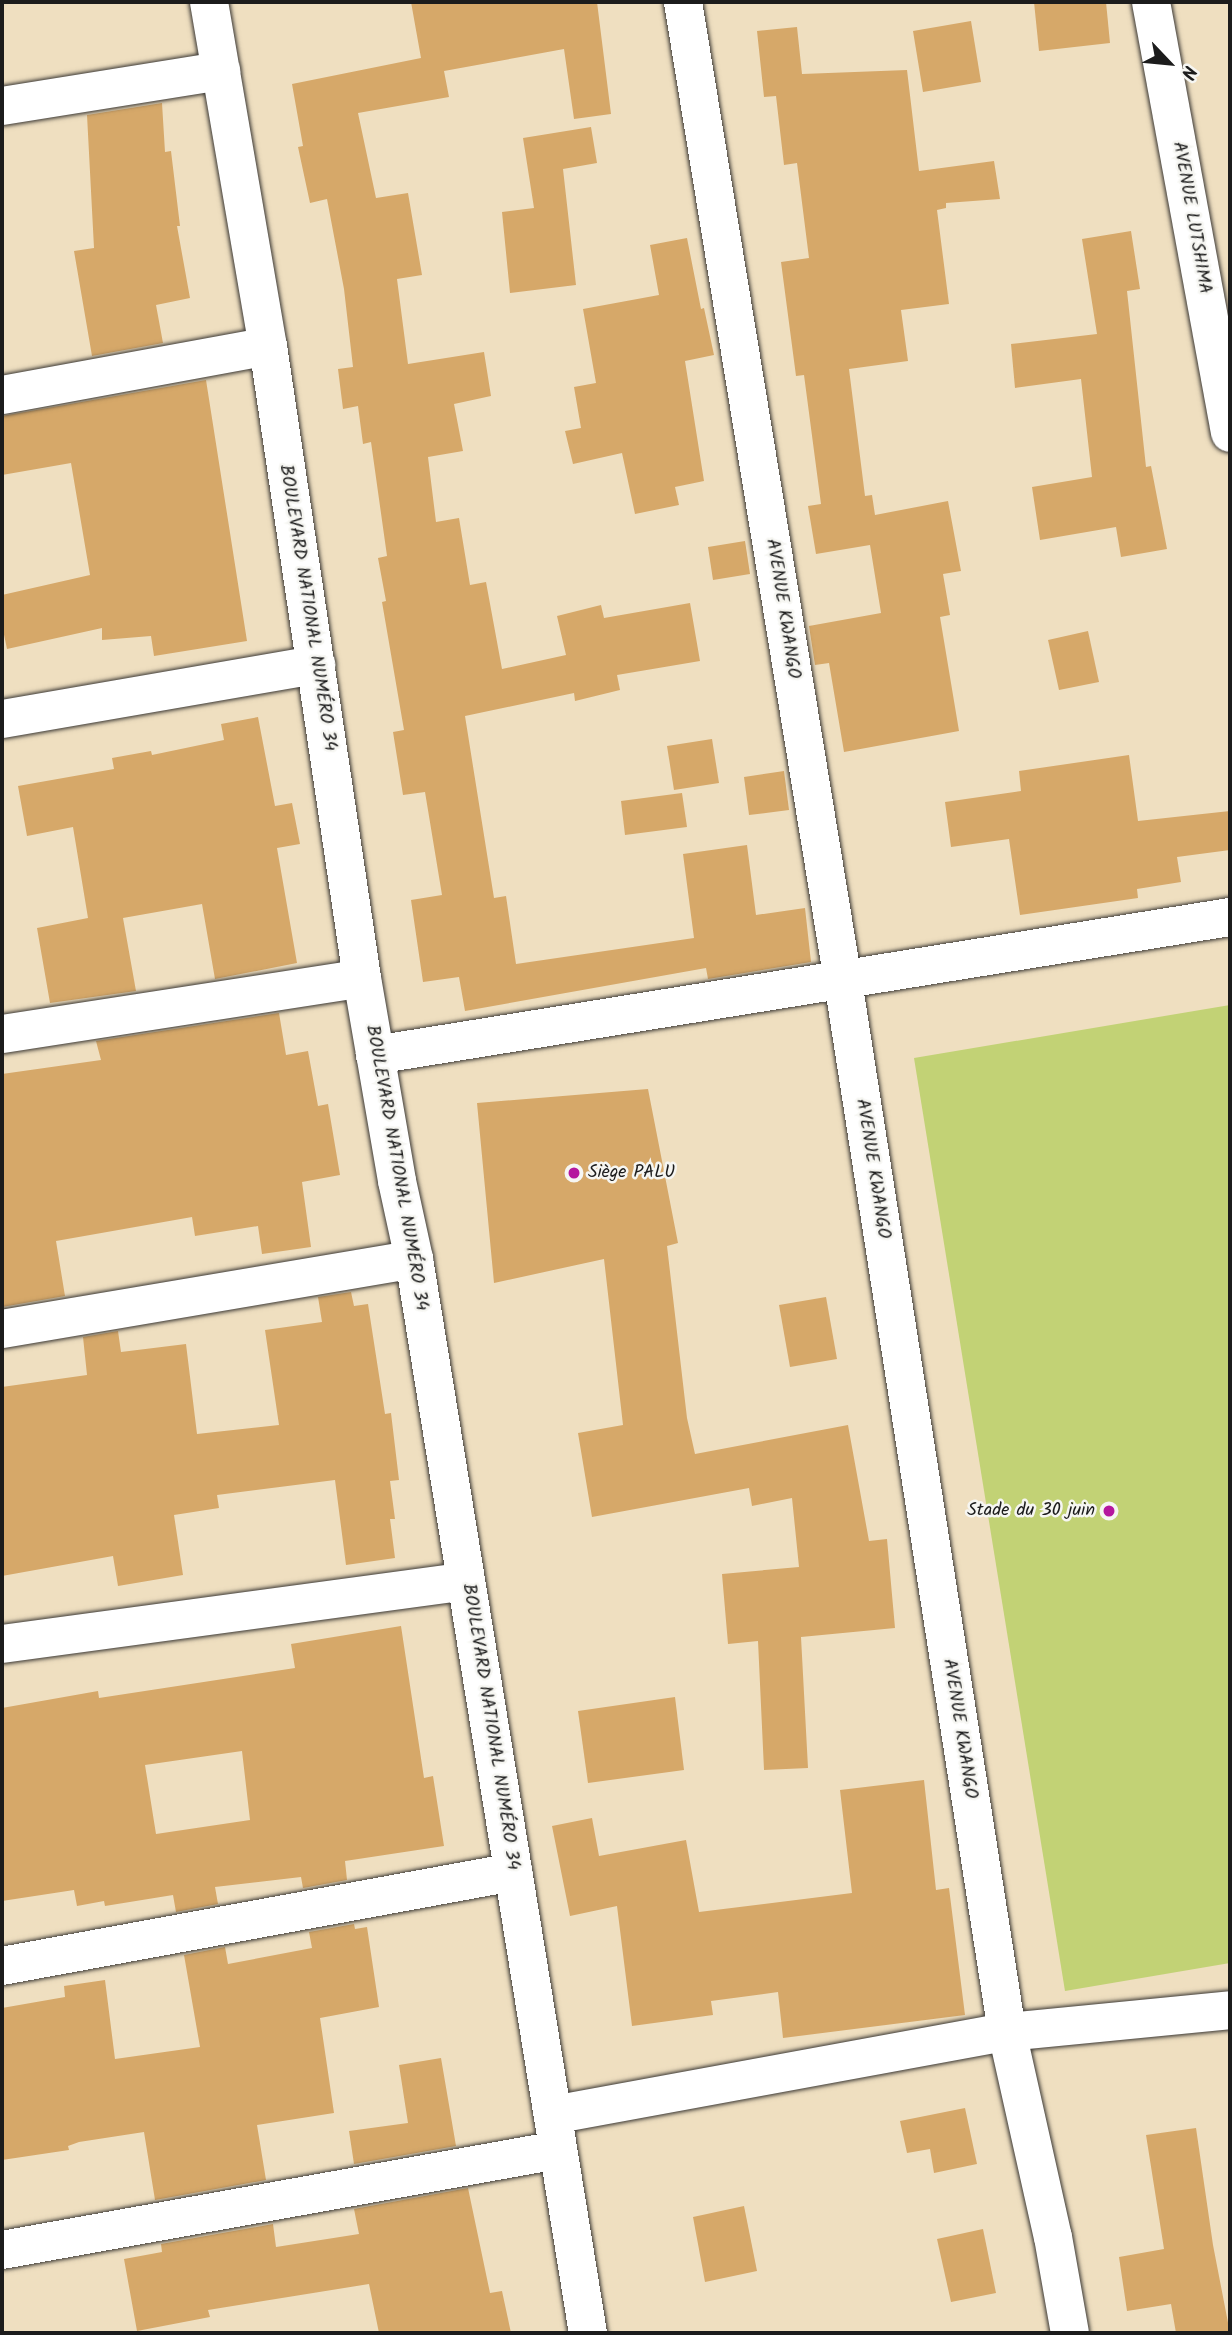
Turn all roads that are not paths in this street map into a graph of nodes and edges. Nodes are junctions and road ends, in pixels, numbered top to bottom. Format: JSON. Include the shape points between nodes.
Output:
{"nodes":[{"id":1,"x":209,"y":2,"type":"edge"},
{"id":2,"x":683,"y":2,"type":"edge"},
{"id":3,"x":1151,"y":2,"type":"edge"},
{"id":4,"x":221,"y":71,"type":"junction"},
{"id":5,"x":2,"y":106,"type":"edge"},
{"id":6,"x":268,"y":346,"type":"junction"},
{"id":7,"x":2,"y":395,"type":"edge"},
{"id":8,"x":1230,"y":433,"type":"edge"},
{"id":9,"x":316,"y":664,"type":"junction"},
{"id":10,"x":2,"y":719,"type":"edge"},
{"id":11,"x":1230,"y":916,"type":"edge"},
{"id":12,"x":362,"y":978,"type":"junction"},
{"id":13,"x":843,"y":981,"type":"junction"},
{"id":14,"x":2,"y":1034,"type":"edge"},
{"id":15,"x":375,"y":1055,"type":"junction"},
{"id":16,"x":414,"y":1259,"type":"junction"},
{"id":17,"x":2,"y":1329,"type":"edge"},
{"id":18,"x":466,"y":1581,"type":"junction"},
{"id":19,"x":2,"y":1644,"type":"edge"},
{"id":20,"x":513,"y":1872,"type":"junction"},
{"id":21,"x":2,"y":1966,"type":"edge"},
{"id":22,"x":1230,"y":2010,"type":"edge"},
{"id":23,"x":1007,"y":2032,"type":"junction"},
{"id":24,"x":555,"y":2132,"type":"junction"},
{"id":25,"x":2,"y":2250,"type":"edge"},
{"id":26,"x":588,"y":2333,"type":"edge"},
{"id":27,"x":1070,"y":2333,"type":"edge"}],
"edges":[{"from":1,"to":4,"type":"street","name":"BOULEVARD NATIONAL NUMÉRO 34"},
{"from":2,"to":13,"type":"street","name":"AVENUE KWANGO"},
{"from":3,"to":8,"type":"street","name":"AVENUE LUTSHIMA"},
{"from":4,"to":5,"type":"street"},
{"from":4,"to":6,"type":"street","name":"BOULEVARD NATIONAL NUMÉRO 34"},
{"from":6,"to":7,"type":"street"},
{"from":6,"to":9,"type":"street","name":"BOULEVARD NATIONAL NUMÉRO 34"},
{"from":9,"to":10,"type":"street"},
{"from":9,"to":12,"type":"street","name":"BOULEVARD NATIONAL NUMÉRO 34"},
{"from":11,"to":13,"type":"street"},
{"from":12,"to":14,"type":"street"},
{"from":12,"to":15,"type":"street","name":"BOULEVARD NATIONAL NUMÉRO 34"},
{"from":13,"to":15,"type":"street"},
{"from":13,"to":23,"type":"street","name":"AVENUE KWANGO"},
{"from":15,"to":16,"type":"street","name":"BOULEVARD NATIONAL NUMÉRO 34"},
{"from":16,"to":17,"type":"street"},
{"from":16,"to":18,"type":"street","name":"BOULEVARD NATIONAL NUMÉRO 34"},
{"from":18,"to":19,"type":"street"},
{"from":18,"to":20,"type":"street","name":"BOULEVARD NATIONAL NUMÉRO 34"},
{"from":20,"to":21,"type":"street"},
{"from":20,"to":24,"type":"street","name":"BOULEVARD NATIONAL NUMÉRO 34"},
{"from":22,"to":23,"type":"street"},
{"from":23,"to":24,"type":"street"},
{"from":23,"to":27,"type":"street","name":"AVENUE KWANGO"},
{"from":24,"to":25,"type":"street"},
{"from":24,"to":26,"type":"street","name":"BOULEVARD NATIONAL NUMÉRO 34"}]}
